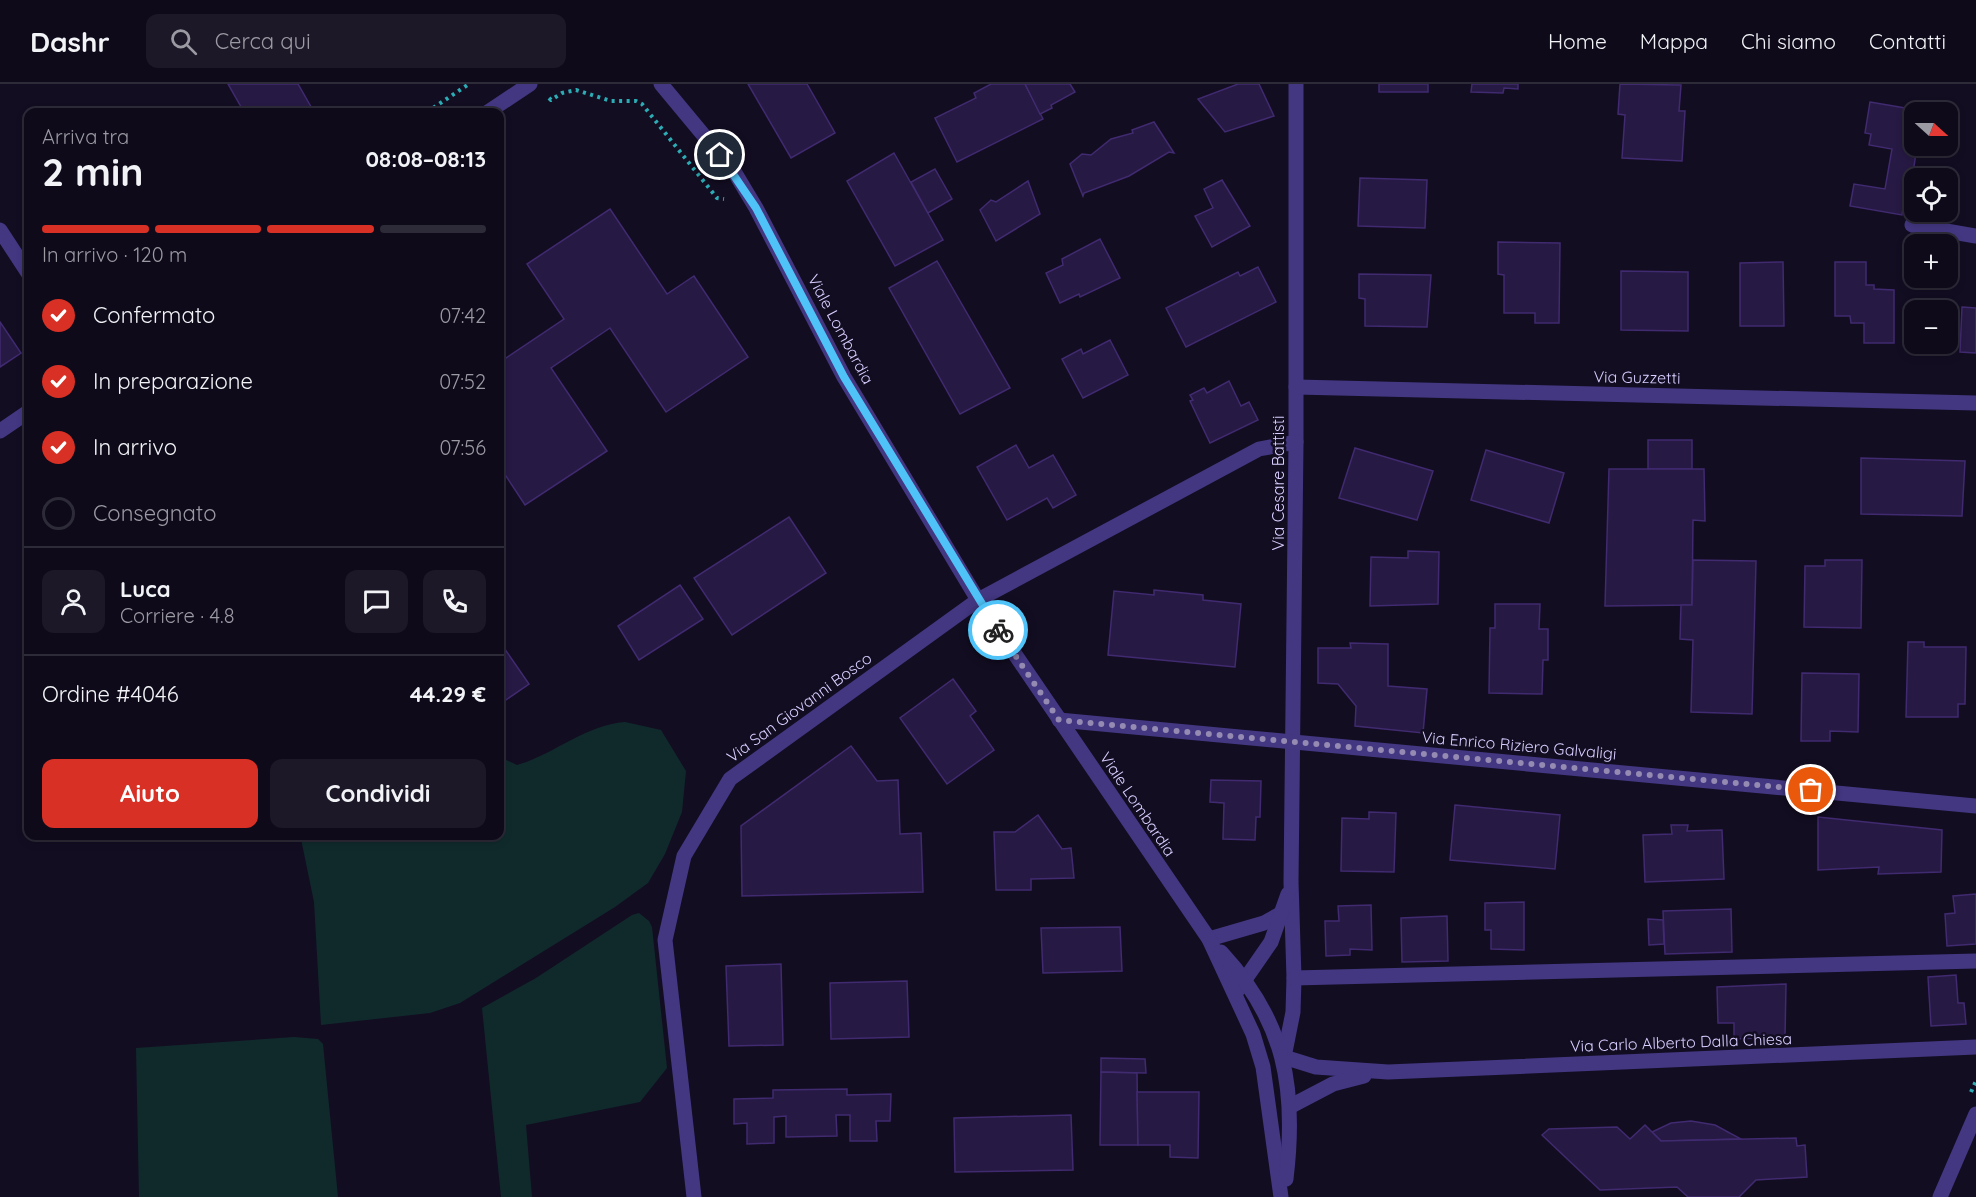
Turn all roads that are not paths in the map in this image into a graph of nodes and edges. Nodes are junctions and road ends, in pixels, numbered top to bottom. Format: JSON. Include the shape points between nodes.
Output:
{"nodes":[{"id":1,"x":530,"y":84,"type":"edge"},
{"id":2,"x":661,"y":84,"type":"edge"},
{"id":3,"x":1296,"y":84,"type":"edge"},
{"id":4,"x":494,"y":108,"type":"edge"},
{"id":5,"x":1912,"y":225,"type":"dead end"},
{"id":6,"x":0,"y":230,"type":"edge"},
{"id":7,"x":1976,"y":236,"type":"edge"},
{"id":8,"x":24,"y":267,"type":"edge"},
{"id":9,"x":1296,"y":387,"type":"junction"},
{"id":10,"x":1976,"y":403,"type":"edge"},
{"id":11,"x":24,"y":415,"type":"edge"},
{"id":12,"x":0,"y":431,"type":"edge"},
{"id":13,"x":1296,"y":442,"type":"junction"},
{"id":14,"x":978,"y":600,"type":"junction"},
{"id":15,"x":1059,"y":720,"type":"junction"},
{"id":16,"x":1294,"y":741,"type":"junction"},
{"id":17,"x":1976,"y":806,"type":"edge"},
{"id":18,"x":1291,"y":882,"type":"junction"},
{"id":19,"x":1282,"y":913,"type":"junction"},
{"id":20,"x":1209,"y":939,"type":"junction"},
{"id":21,"x":1976,"y":961,"type":"edge"},
{"id":22,"x":1294,"y":978,"type":"junction"},
{"id":23,"x":1245,"y":981,"type":"junction"},
{"id":24,"x":1235,"y":994,"type":"junction"},
{"id":25,"x":1976,"y":1047,"type":"edge"},
{"id":26,"x":1284,"y":1057,"type":"junction"},
{"id":27,"x":1388,"y":1072,"type":"junction"},
{"id":28,"x":1290,"y":1106,"type":"junction"},
{"id":29,"x":1976,"y":1114,"type":"edge"},
{"id":30,"x":694,"y":1197,"type":"edge"},
{"id":31,"x":1282,"y":1197,"type":"edge"},
{"id":32,"x":1940,"y":1197,"type":"edge"}],
"edges":[{"from":1,"to":4,"type":"street"},
{"from":2,"to":14,"type":"street","name":"Viale Lombardia","via":[[735,173],[844,377]]},
{"from":3,"to":9,"type":"street","name":"Via Cesare Battisti"},
{"from":5,"to":7,"type":"street"},
{"from":6,"to":8,"type":"street"},
{"from":9,"to":10,"type":"street","name":"Via Guzzetti"},
{"from":9,"to":13,"type":"street","name":"Via Cesare Battisti"},
{"from":11,"to":12,"type":"street"},
{"from":13,"to":14,"type":"street","via":[[1259,449]]},
{"from":13,"to":16,"type":"street","name":"Via Cesare Battisti"},
{"from":14,"to":15,"type":"street","name":"Viale Lombardia"},
{"from":14,"to":30,"type":"street","name":"Via San Giovanni Bosco","via":[[730,779],[684,856],[665,940]]},
{"from":15,"to":16,"type":"street","name":"Via Enrico Riziero Galvaligi"},
{"from":15,"to":20,"type":"street","name":"Viale Lombardia"},
{"from":16,"to":17,"type":"street","name":"Via Enrico Riziero Galvaligi"},
{"from":16,"to":18,"type":"street","name":"Via Cesare Battisti"},
{"from":18,"to":19,"type":"street","name":"Via Cesare Battisti"},
{"from":18,"to":22,"type":"street","name":"Via Cesare Battisti"},
{"from":19,"to":20,"type":"street","via":[[1264,923]]},
{"from":19,"to":23,"type":"street","name":"Via Cesare Battisti","via":[[1271,942]]},
{"from":20,"to":23,"type":"street","name":"Viale Lombardia"},
{"from":20,"to":24,"type":"street","name":"Viale Lombardia"},
{"from":21,"to":22,"type":"street"},
{"from":22,"to":26,"type":"street","name":"Via Cesare Battisti","via":[[1292,1020]]},
{"from":23,"to":24,"type":"street","name":"Via Cesare Battisti"},
{"from":23,"to":26,"type":"street","name":"Viale Lombardia","via":[[1266,1014]]},
{"from":24,"to":31,"type":"street","name":"Viale Lombardia","via":[[1263,1067]]},
{"from":25,"to":27,"type":"street","name":"Via Carlo Alberto Dalla Chiesa"},
{"from":26,"to":27,"type":"street","name":"Via Carlo Alberto Dalla Chiesa","via":[[1316,1067]]},
{"from":26,"to":28,"type":"street","name":"Viale Lombardia"},
{"from":27,"to":28,"type":"street","name":"Via Carlo Alberto Dalla Chiesa","via":[[1341,1081]]},
{"from":28,"to":31,"type":"street","name":"Viale Lombardia"},
{"from":29,"to":32,"type":"street"}]}
